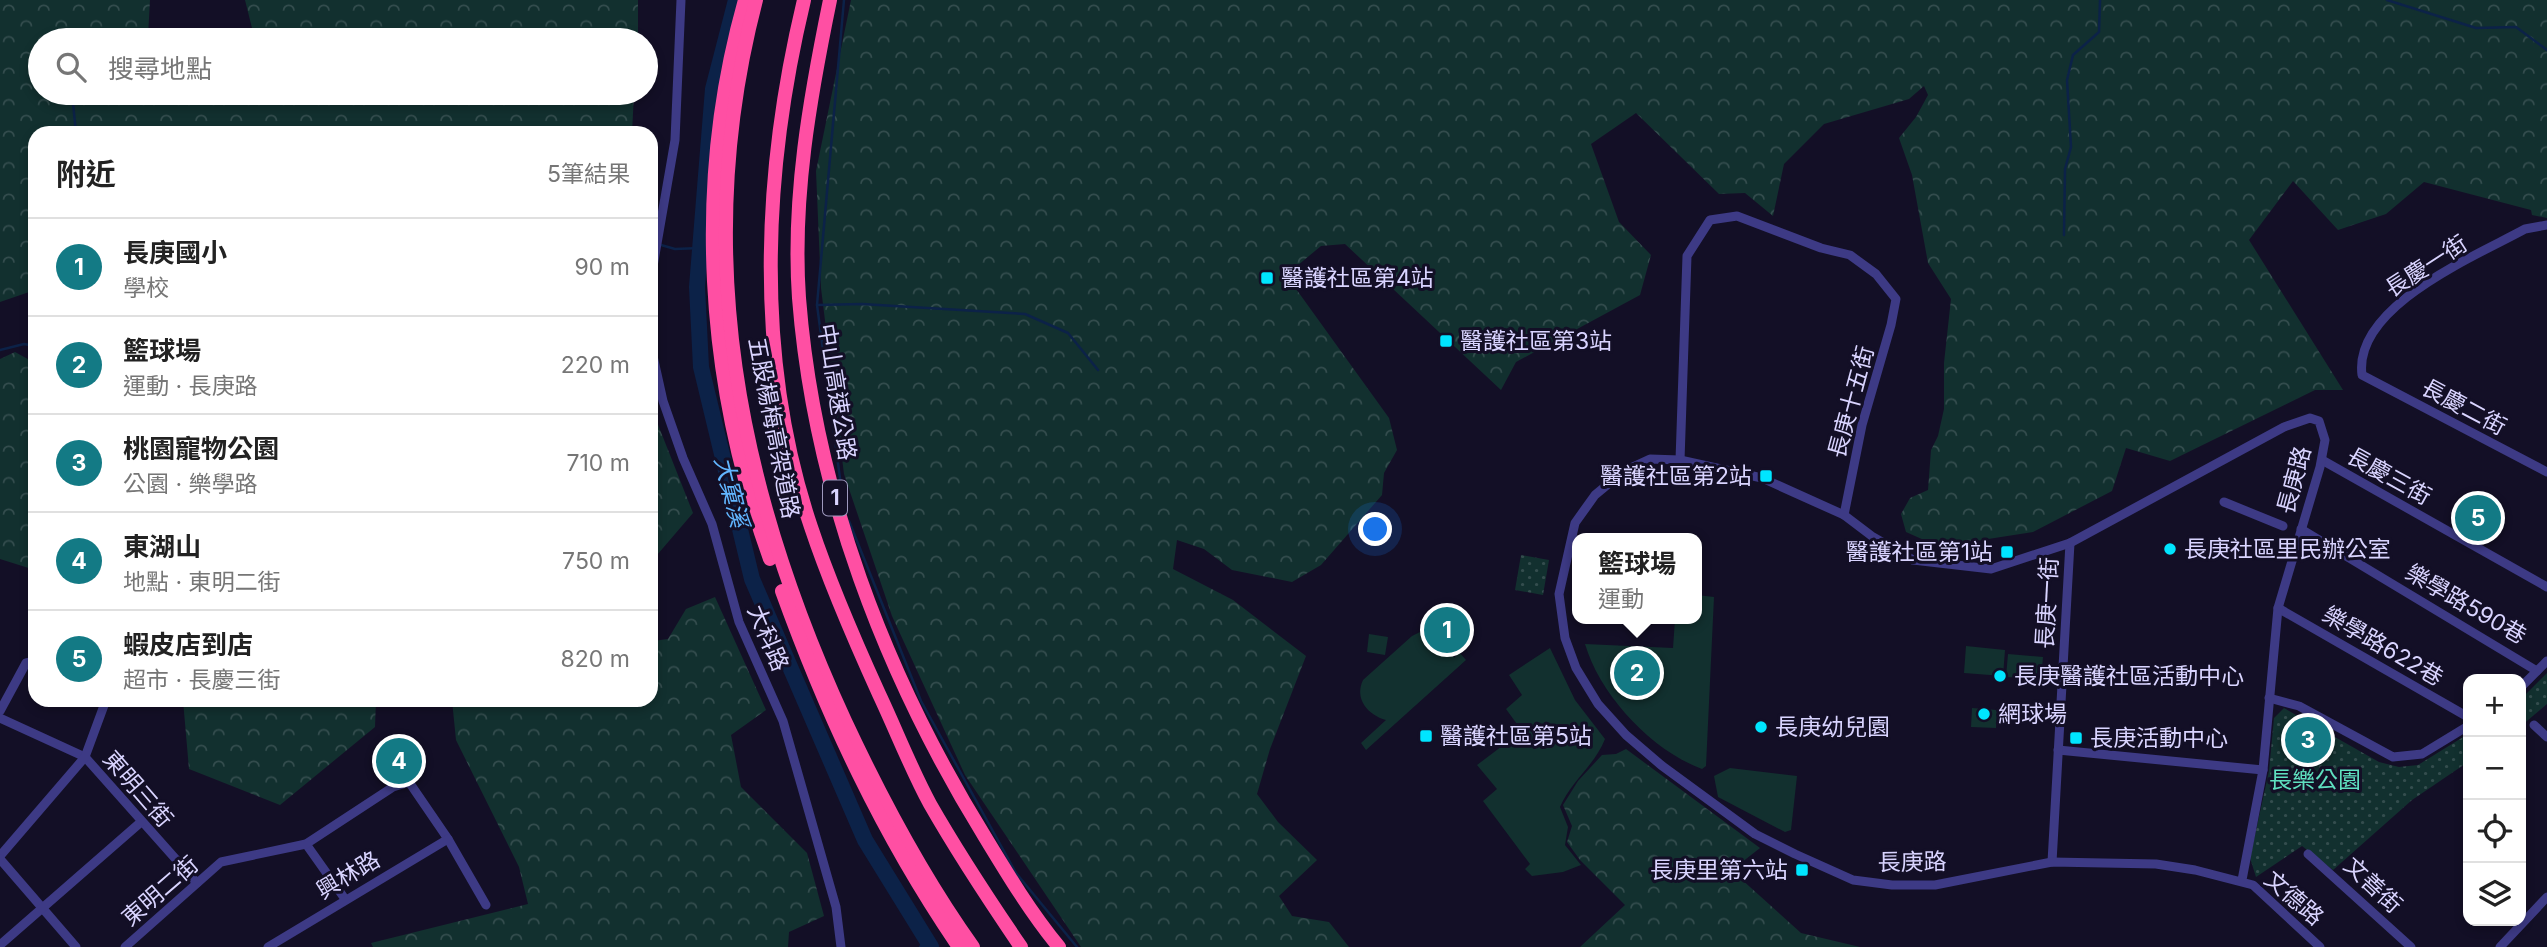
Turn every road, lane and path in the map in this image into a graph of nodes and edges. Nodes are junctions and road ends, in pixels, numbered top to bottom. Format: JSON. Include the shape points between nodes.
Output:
{"nodes":[{"id":1,"x":681,"y":0,"type":"edge"},
{"id":2,"x":745,"y":0,"type":"edge"},
{"id":3,"x":756,"y":0,"type":"edge"},
{"id":4,"x":804,"y":0,"type":"edge"},
{"id":5,"x":830,"y":0,"type":"edge"},
{"id":6,"x":2547,"y":225,"type":"edge"},
{"id":7,"x":658,"y":233,"type":"edge"},
{"id":8,"x":2362,"y":374,"type":"joint"},
{"id":9,"x":658,"y":378,"type":"edge"},
{"id":10,"x":1680,"y":460,"type":"junction"},
{"id":11,"x":2322,"y":460,"type":"junction"},
{"id":12,"x":2547,"y":472,"type":"edge"},
{"id":13,"x":2224,"y":502,"type":"dead end"},
{"id":14,"x":1844,"y":515,"type":"junction"},
{"id":15,"x":2283,"y":526,"type":"dead end"},
{"id":16,"x":2301,"y":529,"type":"junction"},
{"id":17,"x":2070,"y":543,"type":"junction"},
{"id":18,"x":2547,"y":587,"type":"edge"},
{"id":19,"x":2278,"y":608,"type":"junction"},
{"id":20,"x":2547,"y":661,"type":"edge"},
{"id":21,"x":28,"y":663,"type":"edge"},
{"id":22,"x":2537,"y":671,"type":"junction"},
{"id":23,"x":2526,"y":682,"type":"edge"},
{"id":24,"x":2269,"y":698,"type":"junction"},
{"id":25,"x":103,"y":707,"type":"edge"},
{"id":26,"x":0,"y":711,"type":"edge"},
{"id":27,"x":2463,"y":714,"type":"edge"},
{"id":28,"x":0,"y":719,"type":"edge"},
{"id":29,"x":2534,"y":725,"type":"dead end"},
{"id":30,"x":2463,"y":729,"type":"edge"},
{"id":31,"x":2547,"y":737,"type":"edge"},
{"id":32,"x":409,"y":750,"type":"dead end"},
{"id":33,"x":2058,"y":750,"type":"junction"},
{"id":34,"x":85,"y":757,"type":"junction"},
{"id":35,"x":2263,"y":770,"type":"junction"},
{"id":36,"x":409,"y":782,"type":"junction"},
{"id":37,"x":141,"y":822,"type":"junction"},
{"id":38,"x":448,"y":839,"type":"junction"},
{"id":39,"x":306,"y":845,"type":"junction"},
{"id":40,"x":2308,"y":854,"type":"dead end"},
{"id":41,"x":0,"y":858,"type":"edge"},
{"id":42,"x":2052,"y":862,"type":"junction"},
{"id":43,"x":2242,"y":880,"type":"junction"},
{"id":44,"x":197,"y":883,"type":"junction"},
{"id":45,"x":2547,"y":897,"type":"edge"},
{"id":46,"x":345,"y":899,"type":"junction"},
{"id":47,"x":486,"y":905,"type":"dead end"},
{"id":48,"x":44,"y":907,"type":"junction"},
{"id":49,"x":284,"y":936,"type":"junction"},
{"id":50,"x":0,"y":945,"type":"edge"},
{"id":51,"x":76,"y":947,"type":"edge"},
{"id":52,"x":125,"y":947,"type":"edge"},
{"id":53,"x":268,"y":947,"type":"edge"},
{"id":54,"x":290,"y":947,"type":"edge"},
{"id":55,"x":841,"y":947,"type":"edge"},
{"id":56,"x":959,"y":947,"type":"edge"},
{"id":57,"x":973,"y":947,"type":"edge"},
{"id":58,"x":1021,"y":947,"type":"edge"},
{"id":59,"x":1059,"y":947,"type":"edge"},
{"id":60,"x":2320,"y":947,"type":"edge"},
{"id":61,"x":2411,"y":947,"type":"edge"},
{"id":62,"x":2500,"y":947,"type":"edge"}],
"edges":[{"from":1,"to":7,"type":"street","via":[[675,140]]},
{"from":2,"to":56,"type":"highway","name":"五股楊梅高架道路","via":[[727,73],[715,155],[712,224],[720,356],[734,436],[755,516],[813,676],[886,833]]},
{"from":3,"to":57,"type":"highway","name":"五股楊梅高架道路","via":[[738,78],[727,158],[725,243],[733,355],[757,485],[821,668],[872,779],[929,882]]},
{"from":4,"to":58,"type":"highway","number":"1","via":[[778,131],[771,232],[781,394],[797,478],[810,526],[854,639],[930,803]]},
{"from":5,"to":59,"type":"highway","name":"中山高速公路","number":"1","via":[[806,125],[799,223],[799,296],[808,379],[825,466],[878,625],[948,777]]},
{"from":6,"to":8,"type":"street","name":"長慶一街","via":[[2525,229],[2396,304],[2360,360]]},
{"from":8,"to":12,"type":"street","name":"長慶二街"},
{"from":9,"to":55,"type":"street","name":"大科路","via":[[683,458],[712,524],[739,622],[783,721],[836,907]]},
{"from":10,"to":14,"type":"street","name":"長庚路","via":[[1762,478]]},
{"from":10,"to":14,"type":"street","name":"長庚十五街","via":[[1687,256],[1710,220],[1737,216],[1850,255],[1876,274],[1896,299],[1862,425]]},
{"from":10,"to":42,"type":"street","name":"長庚路","via":[[1650,459],[1624,471],[1595,495],[1575,523],[1569,541],[1559,594],[1565,638],[1576,668],[1598,704],[1626,735],[1755,834],[1853,880],[1935,885]]},
{"from":11,"to":16,"type":"street","name":"長庚路"},
{"from":11,"to":17,"type":"street","name":"長庚路","via":[[2323,428],[2319,421],[2300,420]]},
{"from":11,"to":18,"type":"street","name":"長慶三街"},
{"from":13,"to":15,"type":"street"},
{"from":14,"to":17,"type":"street","name":"長庚路","via":[[1913,560],[1943,564],[1990,569]]},
{"from":16,"to":19,"type":"street","name":"長庚路"},
{"from":16,"to":22,"type":"street","name":"樂學路590巷"},
{"from":17,"to":33,"type":"street","name":"長庚一街"},
{"from":19,"to":24,"type":"street","name":"長庚路"},
{"from":19,"to":27,"type":"street","name":"樂學路622巷"},
{"from":20,"to":22,"type":"street"},
{"from":21,"to":26,"type":"street"},
{"from":22,"to":23,"type":"street"},
{"from":24,"to":30,"type":"street","via":[[2299,706],[2393,757],[2423,754]]},
{"from":24,"to":35,"type":"street","name":"長庚路"},
{"from":25,"to":34,"type":"street"},
{"from":28,"to":34,"type":"street","name":"東明三街"},
{"from":29,"to":31,"type":"street"},
{"from":32,"to":36,"type":"street"},
{"from":33,"to":35,"type":"street"},
{"from":33,"to":42,"type":"street","name":"長庚一街"},
{"from":34,"to":37,"type":"street","name":"東明三街"},
{"from":34,"to":41,"type":"street"},
{"from":35,"to":43,"type":"street","name":"長庚路"},
{"from":36,"to":38,"type":"street"},
{"from":36,"to":39,"type":"street","name":"東明二街","via":[[393,787]]},
{"from":37,"to":44,"type":"street","name":"東明三街"},
{"from":37,"to":48,"type":"street"},
{"from":38,"to":46,"type":"street","name":"興林路"},
{"from":38,"to":47,"type":"street"},
{"from":39,"to":44,"type":"street","name":"東明二街","via":[[221,862]]},
{"from":39,"to":46,"type":"street"},
{"from":40,"to":61,"type":"street","name":"文善街"},
{"from":41,"to":48,"type":"street"},
{"from":42,"to":43,"type":"street","name":"長庚路","via":[[2156,864]]},
{"from":43,"to":60,"type":"street","name":"文德路"},
{"from":44,"to":52,"type":"street","name":"東明二街"},
{"from":45,"to":62,"type":"street"},
{"from":46,"to":49,"type":"street","name":"興林路"},
{"from":48,"to":50,"type":"street"},
{"from":48,"to":51,"type":"street"},
{"from":49,"to":53,"type":"street","name":"興林路"},
{"from":49,"to":54,"type":"street"}]}
